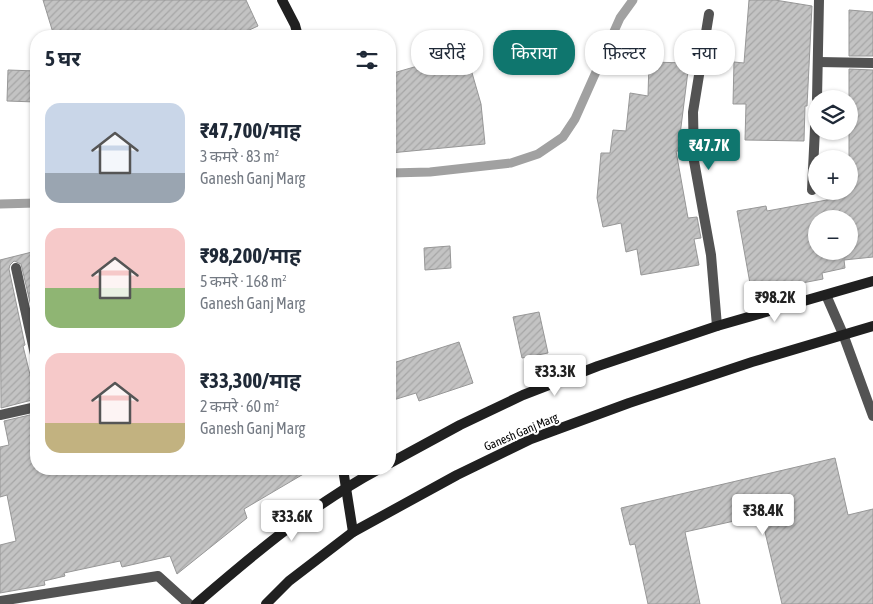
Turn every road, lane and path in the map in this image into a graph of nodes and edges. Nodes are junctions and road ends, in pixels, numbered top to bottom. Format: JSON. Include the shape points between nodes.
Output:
{"nodes":[{"id":1,"x":282,"y":0,"type":"edge"},
{"id":2,"x":819,"y":0,"type":"edge"},
{"id":3,"x":709,"y":14,"type":"dead end"},
{"id":4,"x":296,"y":30,"type":"edge"},
{"id":5,"x":819,"y":62,"type":"junction"},
{"id":6,"x":873,"y":64,"type":"edge"},
{"id":7,"x":817,"y":90,"type":"edge"},
{"id":8,"x":16,"y":268,"type":"dead end"},
{"id":9,"x":873,"y":281,"type":"edge"},
{"id":10,"x":826,"y":295,"type":"junction"},
{"id":11,"x":717,"y":326,"type":"junction"},
{"id":12,"x":873,"y":326,"type":"edge"},
{"id":13,"x":30,"y":332,"type":"edge"},
{"id":14,"x":843,"y":334,"type":"junction"},
{"id":15,"x":30,"y":408,"type":"edge"},
{"id":16,"x":0,"y":415,"type":"edge"},
{"id":17,"x":873,"y":416,"type":"edge"},
{"id":18,"x":396,"y":460,"type":"edge"},
{"id":19,"x":344,"y":475,"type":"edge"},
{"id":20,"x":368,"y":475,"type":"edge"},
{"id":21,"x":346,"y":487,"type":"junction"},
{"id":22,"x":353,"y":532,"type":"junction"},
{"id":23,"x":0,"y":601,"type":"edge"},
{"id":24,"x":189,"y":604,"type":"edge"},
{"id":25,"x":196,"y":604,"type":"edge"},
{"id":26,"x":266,"y":604,"type":"edge"}],
"edges":[{"from":1,"to":4,"type":"main road"},
{"from":2,"to":5,"type":"street"},
{"from":3,"to":11,"type":"street","via":[[692,112],[694,161],[711,255]]},
{"from":5,"to":6,"type":"street"},
{"from":5,"to":7,"type":"street"},
{"from":8,"to":13,"type":"street"},
{"from":9,"to":10,"type":"main road"},
{"from":10,"to":11,"type":"main road"},
{"from":10,"to":14,"type":"street"},
{"from":11,"to":18,"type":"main road","via":[[523,395]]},
{"from":12,"to":14,"type":"main road","name":"Ganesh Ganj Marg"},
{"from":14,"to":17,"type":"street"},
{"from":14,"to":22,"type":"main road","name":"Ganesh Ganj Marg","via":[[629,403],[531,439]]},
{"from":15,"to":16,"type":"street"},
{"from":19,"to":21,"type":"main road"},
{"from":20,"to":21,"type":"main road"},
{"from":21,"to":22,"type":"main road"},
{"from":21,"to":25,"type":"main road","via":[[256,553]]},
{"from":22,"to":26,"type":"main road","name":"Ganesh Ganj Marg","via":[[289,581]]},
{"from":23,"to":24,"type":"street","via":[[158,576]]}]}
